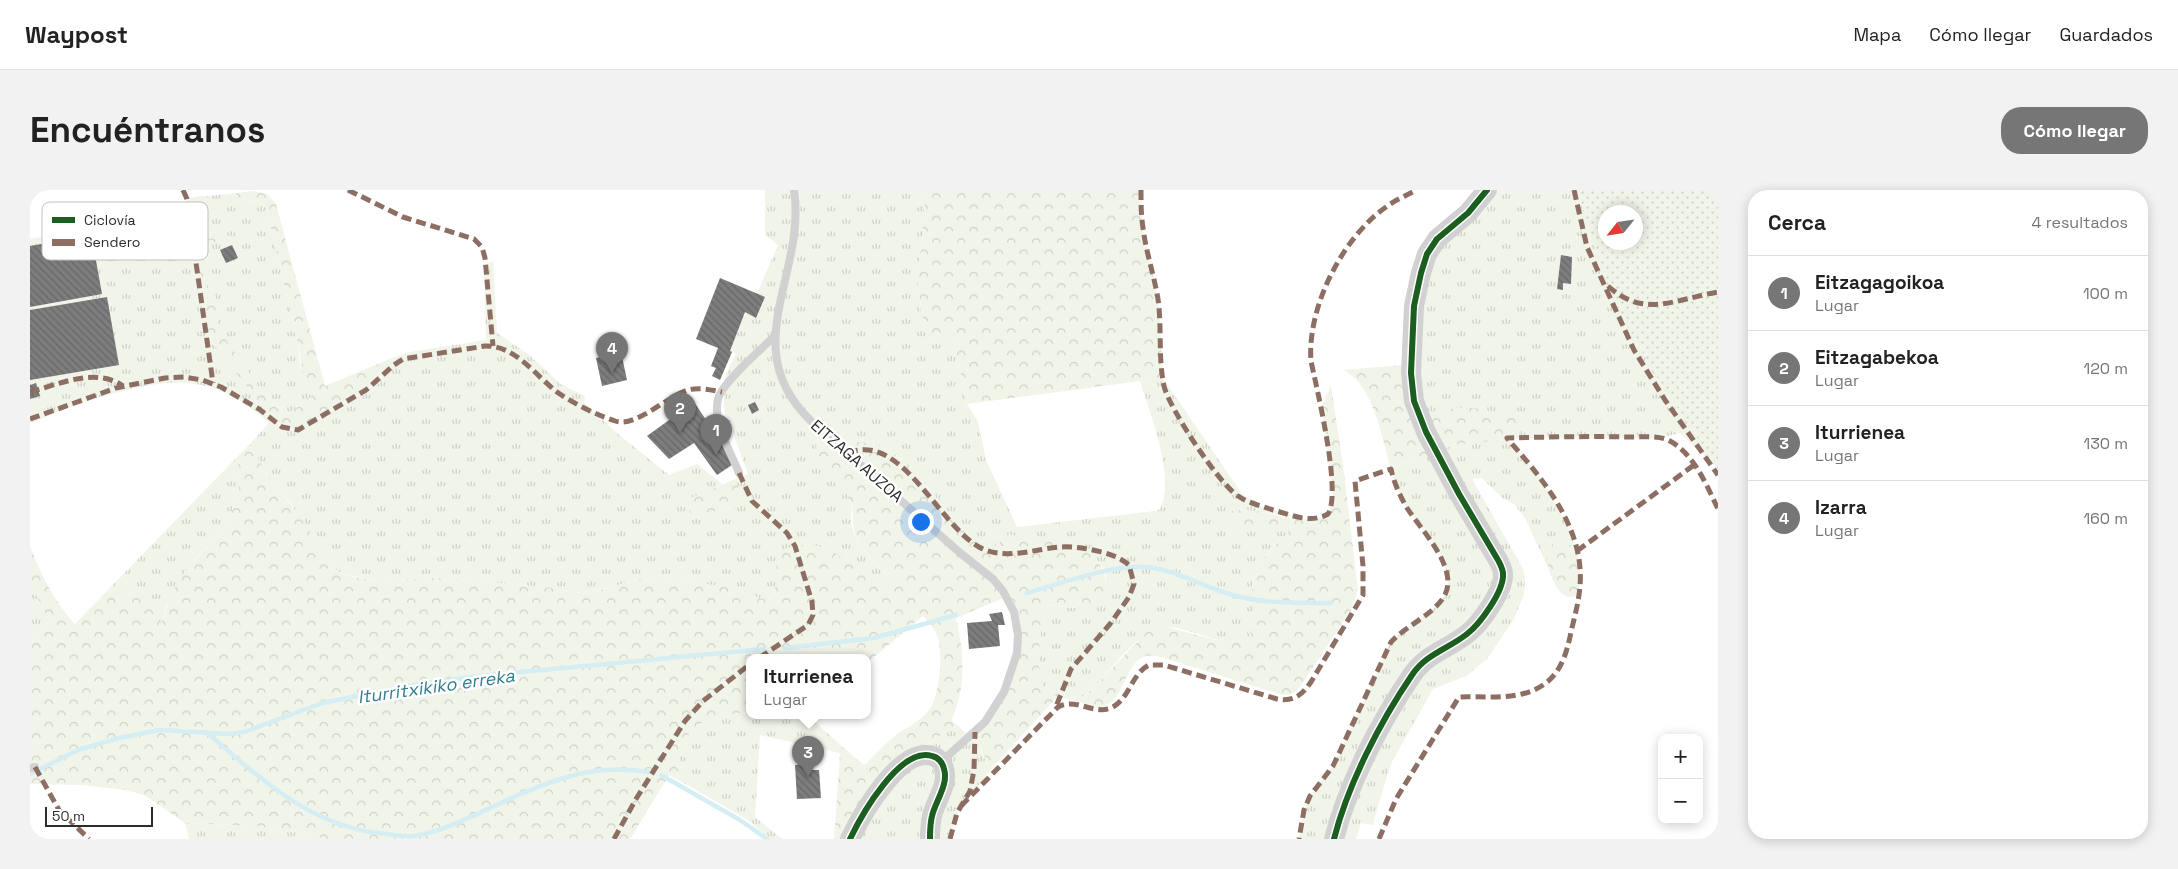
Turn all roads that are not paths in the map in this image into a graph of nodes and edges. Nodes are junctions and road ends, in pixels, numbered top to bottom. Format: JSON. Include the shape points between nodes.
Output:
{"nodes":[{"id":1,"x":794,"y":190,"type":"edge"},
{"id":2,"x":1487,"y":190,"type":"edge"},
{"id":3,"x":775,"y":336,"type":"junction"},
{"id":4,"x":739,"y":473,"type":"dead end"},
{"id":5,"x":941,"y":762,"type":"junction"},
{"id":6,"x":850,"y":839,"type":"edge"},
{"id":7,"x":930,"y":839,"type":"edge"},
{"id":8,"x":1334,"y":839,"type":"edge"}],
"edges":[{"from":1,"to":3,"type":"lane","name":"EITZAGA AUZOA","via":[[794,233]]},
{"from":2,"to":8,"type":"street","via":[[1468,213],[1437,239],[1425,259],[1413,317],[1411,380],[1421,422],[1498,560],[1503,572],[1502,583],[1474,628],[1425,660],[1410,679],[1357,773]]},
{"from":3,"to":4,"type":"lane","via":[[747,362],[719,398],[721,427]]},
{"from":3,"to":5,"type":"lane","name":"EITZAGA AUZOA","via":[[780,377],[796,405],[993,579],[1014,612],[1017,653],[1004,692],[985,722]]},
{"from":5,"to":6,"type":"street","via":[[932,756],[915,757],[893,774],[873,799]]},
{"from":5,"to":7,"type":"street","via":[[945,775],[932,814]]}]}
